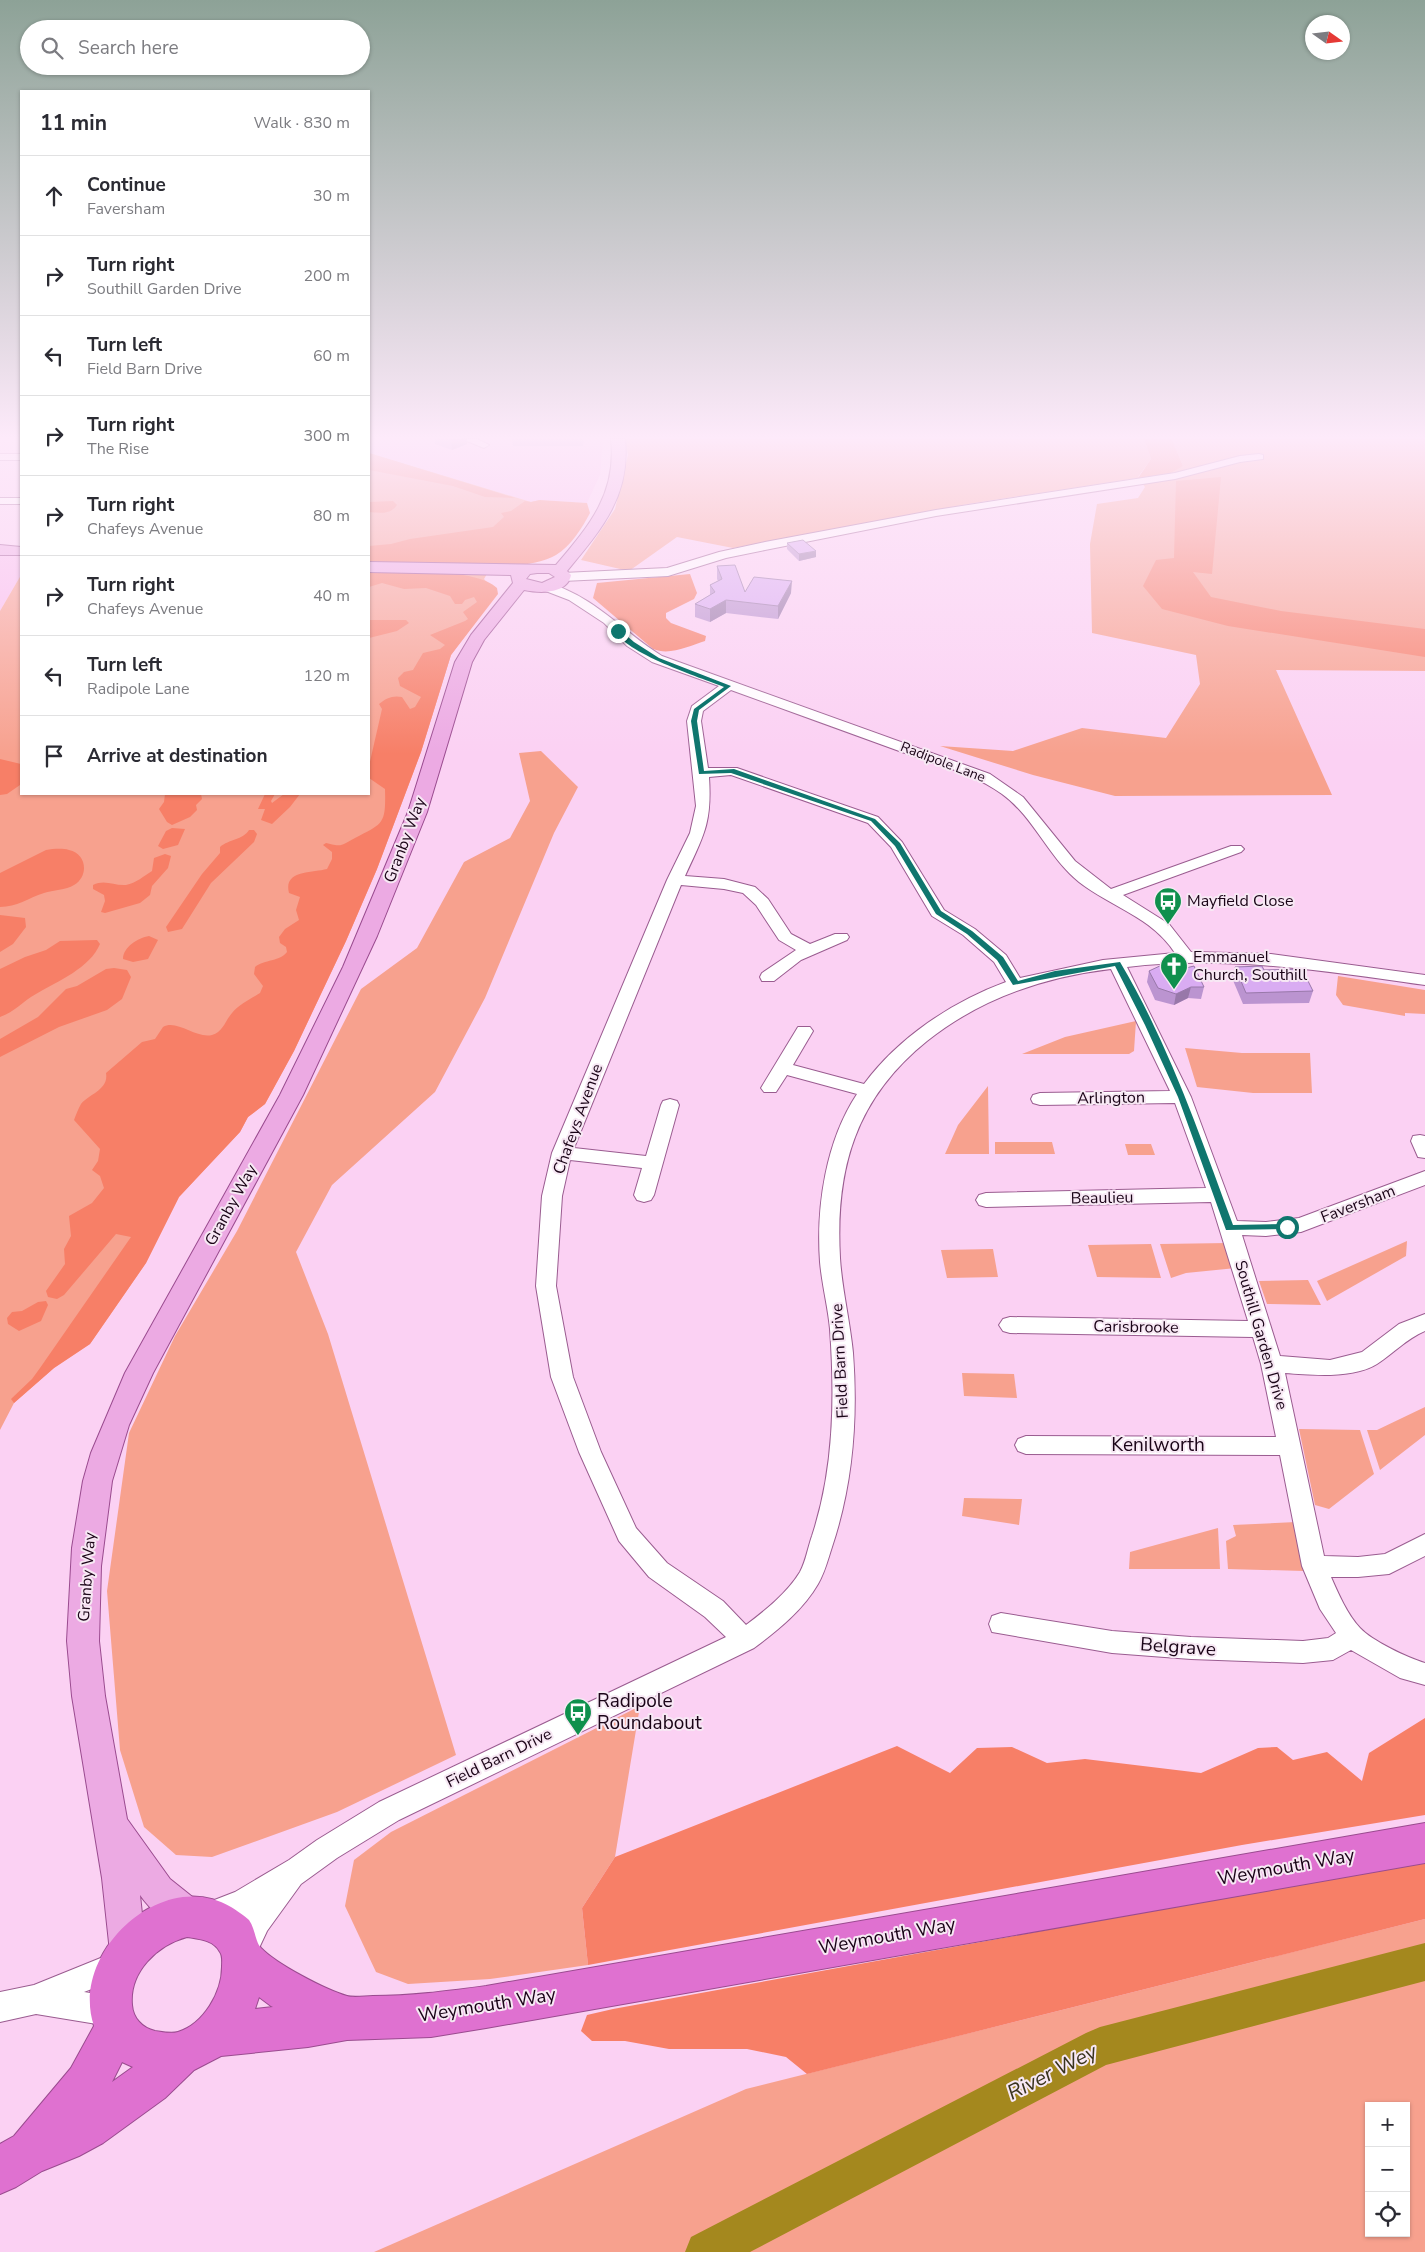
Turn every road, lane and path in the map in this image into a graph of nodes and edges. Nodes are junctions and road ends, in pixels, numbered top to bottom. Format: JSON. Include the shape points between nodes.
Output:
{"nodes":[{"id":1,"x":580,"y":544,"type":"edge"},
{"id":2,"x":775,"y":544,"type":"edge"},
{"id":3,"x":0,"y":550,"type":"edge"},
{"id":4,"x":20,"y":550,"type":"edge"},
{"id":5,"x":370,"y":566,"type":"edge"},
{"id":6,"x":542,"y":578,"type":"junction"},
{"id":7,"x":728,"y":686,"type":"junction"},
{"id":8,"x":702,"y":773,"type":"junction"},
{"id":9,"x":1236,"y":849,"type":"dead end"},
{"id":10,"x":676,"y":880,"type":"junction"},
{"id":11,"x":1112,"y":894,"type":"junction"},
{"id":12,"x":841,"y":937,"type":"dead end"},
{"id":13,"x":808,"y":950,"type":"junction"},
{"id":14,"x":1186,"y":958,"type":"junction"},
{"id":15,"x":1117,"y":963,"type":"junction"},
{"id":16,"x":768,"y":977,"type":"dead end"},
{"id":17,"x":1425,"y":980,"type":"edge"},
{"id":18,"x":1016,"y":984,"type":"junction"},
{"id":19,"x":804,"y":1031,"type":"dead end"},
{"id":20,"x":782,"y":1068,"type":"junction"},
{"id":21,"x":770,"y":1088,"type":"dead end"},
{"id":22,"x":868,"y":1091,"type":"junction"},
{"id":23,"x":1182,"y":1097,"type":"junction"},
{"id":24,"x":1040,"y":1099,"type":"dead end"},
{"id":25,"x":670,"y":1105,"type":"dead end"},
{"id":26,"x":562,"y":1153,"type":"junction"},
{"id":27,"x":653,"y":1163,"type":"junction"},
{"id":28,"x":1425,"y":1178,"type":"edge"},
{"id":29,"x":644,"y":1194,"type":"dead end"},
{"id":30,"x":1218,"y":1195,"type":"junction"},
{"id":31,"x":986,"y":1200,"type":"dead end"},
{"id":32,"x":1230,"y":1228,"type":"junction"},
{"id":33,"x":1425,"y":1322,"type":"edge"},
{"id":34,"x":1010,"y":1324,"type":"dead end"},
{"id":35,"x":1262,"y":1329,"type":"junction"},
{"id":36,"x":1272,"y":1364,"type":"junction"},
{"id":37,"x":1026,"y":1445,"type":"dead end"},
{"id":38,"x":1290,"y":1446,"type":"junction"},
{"id":39,"x":1425,"y":1544,"type":"edge"},
{"id":40,"x":1314,"y":1566,"type":"junction"},
{"id":41,"x":1001,"y":1624,"type":"dead end"},
{"id":42,"x":1351,"y":1636,"type":"junction"},
{"id":43,"x":745,"y":1640,"type":"junction"},
{"id":44,"x":1425,"y":1674,"type":"edge"},
{"id":45,"x":112,"y":1825,"type":"junction"},
{"id":46,"x":1425,"y":1843,"type":"edge"},
{"id":47,"x":299,"y":1870,"type":"junction"},
{"id":48,"x":196,"y":1917,"type":"junction"},
{"id":49,"x":244,"y":1956,"type":"junction"},
{"id":50,"x":124,"y":1958,"type":"junction"},
{"id":51,"x":36,"y":1999,"type":"junction"},
{"id":52,"x":0,"y":2007,"type":"edge"},
{"id":53,"x":347,"y":2018,"type":"junction"},
{"id":54,"x":112,"y":2020,"type":"junction"},
{"id":55,"x":196,"y":2045,"type":"junction"},
{"id":56,"x":14,"y":2162,"type":"edge"}],
"edges":[{"from":1,"to":6,"type":"main road","name":"Granby Way"},
{"from":2,"to":6,"type":"street","via":[[668,572]]},
{"from":3,"to":4,"type":"main road"},
{"from":5,"to":6,"type":"main road","name":"Radipole Lane"},
{"from":6,"to":7,"type":"street","name":"Radipole Lane","via":[[608,620],[632,643],[657,659]]},
{"from":6,"to":45,"type":"main road","name":"Granby Way","via":[[499,610],[469,650],[456,682],[428,782],[377,913],[324,1031],[143,1363],[121,1406],[102,1457],[84,1577],[84,1656],[99,1763]]},
{"from":7,"to":8,"type":"street","name":"Chafeys Avenue","via":[[696,709],[694,721]]},
{"from":7,"to":11,"type":"street","name":"Radipole Lane","via":[[985,777],[1022,804],[1079,874]]},
{"from":8,"to":10,"type":"street","name":"Chafeys Avenue","via":[[703,806],[698,833]]},
{"from":8,"to":18,"type":"street","via":[[732,771],[873,820],[897,845],[938,912],[969,932],[1000,959]]},
{"from":9,"to":11,"type":"street"},
{"from":10,"to":13,"type":"street","via":[[724,884],[749,890],[762,902],[785,937]]},
{"from":10,"to":26,"type":"street","name":"Chafeys Avenue"},
{"from":11,"to":14,"type":"street","name":"Radipole Lane","via":[[1154,918],[1176,939]]},
{"from":12,"to":13,"type":"street"},
{"from":13,"to":16,"type":"street"},
{"from":14,"to":15,"type":"street","name":"Field Barn Drive"},
{"from":14,"to":17,"type":"street","via":[[1255,958]]},
{"from":15,"to":18,"type":"street","name":"Field Barn Drive","via":[[1055,973]]},
{"from":15,"to":23,"type":"street","name":"Southill Garden Drive"},
{"from":18,"to":22,"type":"street","name":"Field Barn Drive","via":[[955,1013],[925,1032]]},
{"from":19,"to":20,"type":"street"},
{"from":20,"to":21,"type":"street"},
{"from":20,"to":22,"type":"street"},
{"from":22,"to":43,"type":"street","name":"Field Barn Drive","via":[[852,1119],[842,1150],[834,1197],[830,1252],[846,1403],[841,1462],[830,1521],[810,1576],[776,1618]]},
{"from":23,"to":24,"type":"street","name":"Arlington"},
{"from":23,"to":30,"type":"street","name":"Southill Garden Drive"},
{"from":25,"to":27,"type":"street"},
{"from":26,"to":27,"type":"street"},
{"from":26,"to":43,"type":"street","name":"Chafeys Avenue","via":[[552,1196],[546,1286],[562,1377],[590,1452],[627,1534],[658,1570],[714,1609]]},
{"from":27,"to":29,"type":"street"},
{"from":28,"to":32,"type":"street","name":"Faversham","via":[[1301,1225],[1266,1229]]},
{"from":30,"to":31,"type":"street","name":"Beaulieu"},
{"from":30,"to":32,"type":"street","name":"Southill Garden Drive"},
{"from":32,"to":35,"type":"street","name":"Southill Garden Drive"},
{"from":33,"to":36,"type":"street","via":[[1406,1330],[1368,1359],[1330,1368]]},
{"from":34,"to":35,"type":"street","name":"Carisbrooke"},
{"from":35,"to":36,"type":"street","name":"Southill Garden Drive"},
{"from":36,"to":38,"type":"street","name":"Southill Garden Drive"},
{"from":37,"to":38,"type":"street","name":"Kenilworth"},
{"from":38,"to":40,"type":"street","name":"Southill Garden Drive"},
{"from":39,"to":40,"type":"street","via":[[1389,1564]]},
{"from":40,"to":42,"type":"street","name":"Southill Garden Drive","via":[[1328,1601]]},
{"from":41,"to":42,"type":"street","name":"Belgrave","via":[[1112,1642],[1201,1649],[1303,1652],[1333,1649]]},
{"from":42,"to":44,"type":"street","name":"Southill Garden Drive","via":[[1385,1658]]},
{"from":43,"to":47,"type":"street","name":"Field Barn Drive","via":[[389,1811]]},
{"from":45,"to":48,"type":"main road","name":"Granby Way","via":[[158,1891]]},
{"from":45,"to":50,"type":"main road","name":"Granby Way","via":[[124,1906]]},
{"from":46,"to":53,"type":"highway","name":"Weymouth Way","via":[[486,2007],[431,2015]]},
{"from":47,"to":48,"type":"street","name":"Field Barn Drive","via":[[243,1903]]},
{"from":47,"to":49,"type":"street","name":"Field Barn Drive","via":[[257,1921]]},
{"from":48,"to":49,"type":"highway","via":[[231,1929]]},
{"from":48,"to":50,"type":"highway","via":[[158,1927]]},
{"from":49,"to":53,"type":"highway","name":"Weymouth Way","via":[[286,1991]]},
{"from":49,"to":55,"type":"highway","via":[[236,2004]]},
{"from":50,"to":51,"type":"street"},
{"from":50,"to":54,"type":"highway"},
{"from":51,"to":52,"type":"street"},
{"from":51,"to":54,"type":"street"},
{"from":53,"to":55,"type":"highway","name":"Weymouth Way"},
{"from":54,"to":55,"type":"highway","via":[[135,2047],[162,2054]]},
{"from":54,"to":56,"type":"highway","via":[[87,2084]]},
{"from":55,"to":56,"type":"highway","via":[[87,2127]]}]}
